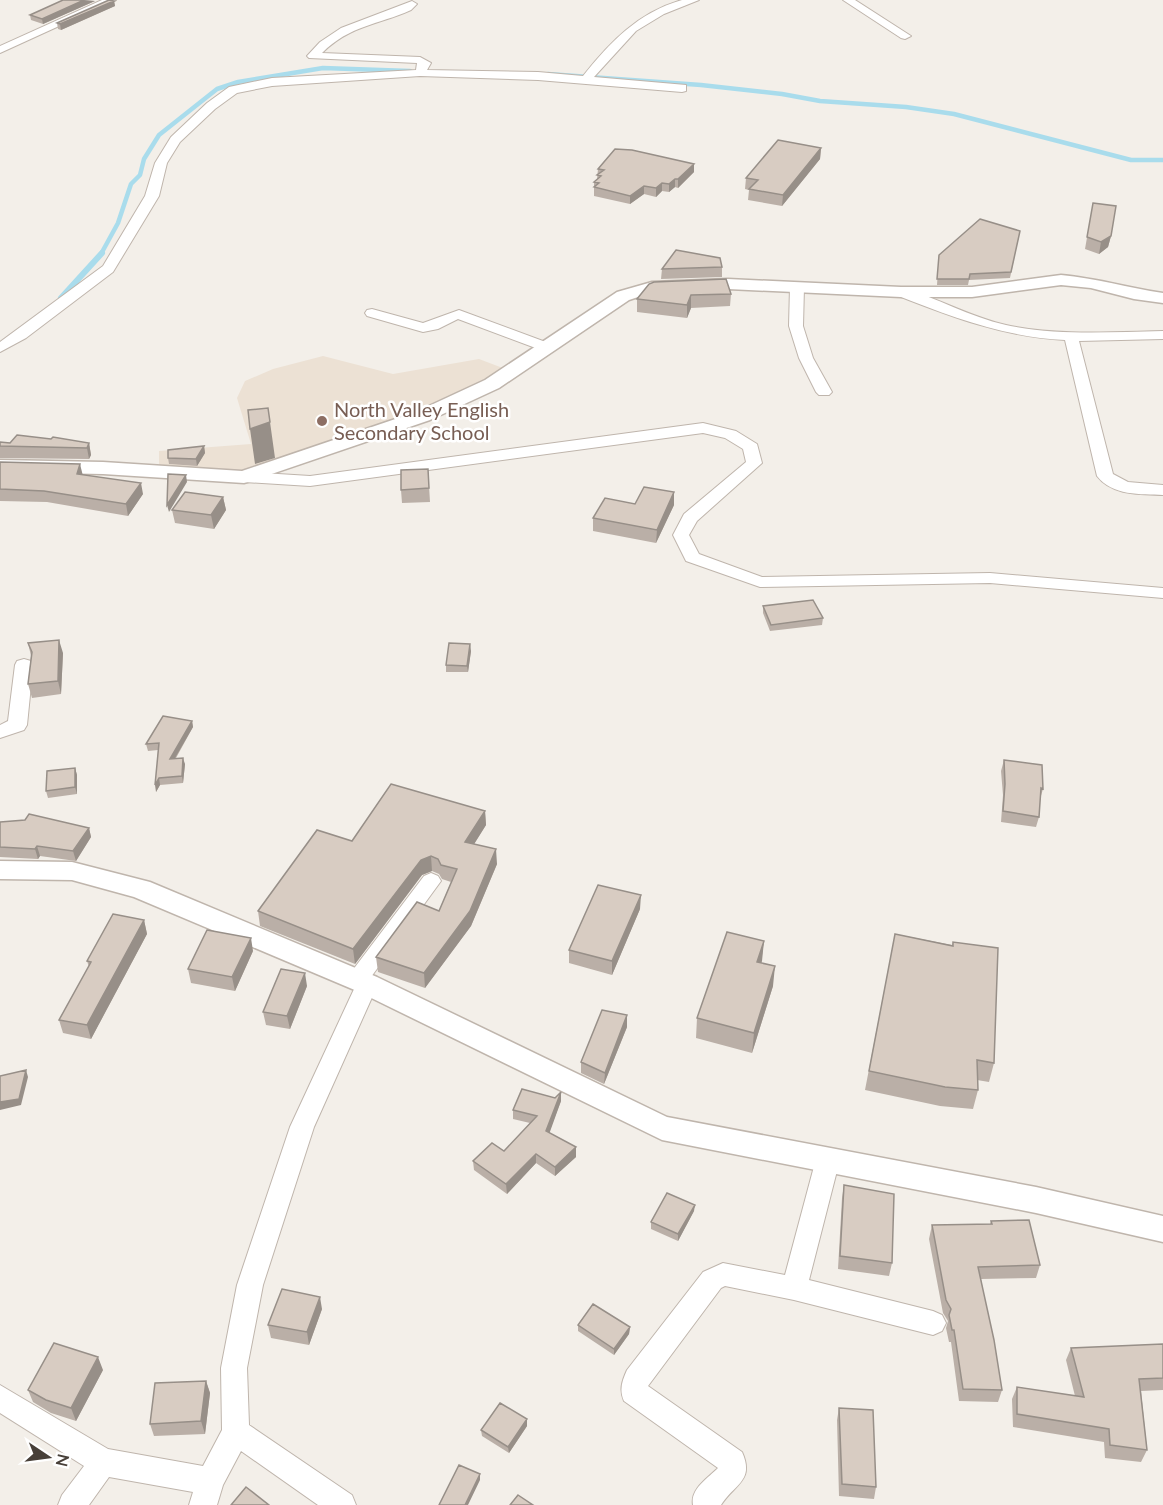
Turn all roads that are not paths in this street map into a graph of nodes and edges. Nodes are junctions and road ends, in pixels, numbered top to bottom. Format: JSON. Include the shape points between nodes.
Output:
{"nodes":[{"id":1,"x":111,"y":0,"type":"edge"},
{"id":2,"x":694,"y":0,"type":"edge"},
{"id":3,"x":848,"y":0,"type":"edge"},
{"id":4,"x":412,"y":4,"type":"dead end"},
{"id":5,"x":905,"y":36,"type":"dead end"},
{"id":6,"x":0,"y":50,"type":"edge"},
{"id":7,"x":422,"y":68,"type":"junction"},
{"id":8,"x":586,"y":80,"type":"junction"},
{"id":9,"x":681,"y":88,"type":"dead end"},
{"id":10,"x":797,"y":287,"type":"junction"},
{"id":11,"x":901,"y":292,"type":"junction"},
{"id":12,"x":1163,"y":298,"type":"edge"},
{"id":13,"x":372,"y":313,"type":"dead end"},
{"id":14,"x":1163,"y":335,"type":"edge"},
{"id":15,"x":1071,"y":336,"type":"junction"},
{"id":16,"x":546,"y":347,"type":"junction"},
{"id":17,"x":0,"y":348,"type":"edge"},
{"id":18,"x":824,"y":392,"type":"dead end"},
{"id":19,"x":0,"y":466,"type":"edge"},
{"id":20,"x":244,"y":477,"type":"junction"},
{"id":21,"x":1163,"y":490,"type":"edge"},
{"id":22,"x":1163,"y":593,"type":"edge"},
{"id":23,"x":24,"y":665,"type":"dead end"},
{"id":24,"x":0,"y":732,"type":"edge"},
{"id":25,"x":0,"y":870,"type":"edge"},
{"id":26,"x":431,"y":881,"type":"dead end"},
{"id":27,"x":362,"y":982,"type":"junction"},
{"id":28,"x":828,"y":1159,"type":"junction"},
{"id":29,"x":1163,"y":1229,"type":"edge"},
{"id":30,"x":794,"y":1288,"type":"junction"},
{"id":31,"x":933,"y":1323,"type":"dead end"},
{"id":32,"x":1,"y":1401,"type":"edge"},
{"id":33,"x":236,"y":1432,"type":"junction"},
{"id":34,"x":103,"y":1462,"type":"junction"},
{"id":35,"x":206,"y":1493,"type":"edge"},
{"id":36,"x":72,"y":1505,"type":"edge"},
{"id":37,"x":342,"y":1505,"type":"edge"},
{"id":38,"x":707,"y":1505,"type":"edge"}],
"edges":[{"from":1,"to":6,"type":"street"},
{"from":2,"to":8,"type":"street","via":[[671,5],[641,21]]},
{"from":3,"to":5,"type":"street"},
{"from":4,"to":7,"type":"street","via":[[324,43],[313,56],[420,60]]},
{"from":7,"to":8,"type":"street"},
{"from":7,"to":17,"type":"street","via":[[272,82],[245,86],[224,96],[175,140],[161,163],[153,196],[108,269]]},
{"from":8,"to":9,"type":"street"},
{"from":10,"to":11,"type":"street"},
{"from":10,"to":16,"type":"street","via":[[652,287],[623,296]]},
{"from":10,"to":18,"type":"street","via":[[796,326],[806,358]]},
{"from":11,"to":12,"type":"street","via":[[972,292],[1061,280]]},
{"from":11,"to":15,"type":"street","via":[[984,323],[1023,332]]},
{"from":13,"to":16,"type":"street","via":[[419,328],[459,314]]},
{"from":14,"to":15,"type":"street"},
{"from":15,"to":21,"type":"street","via":[[1105,476],[1110,482],[1129,488]]},
{"from":16,"to":20,"type":"street","via":[[492,384],[423,416]]},
{"from":19,"to":20,"type":"street"},
{"from":20,"to":22,"type":"street","via":[[310,481],[704,428],[730,434],[751,447],[754,464],[690,518],[681,535],[692,557],[725,571],[760,582],[990,578]]},
{"from":23,"to":24,"type":"street","via":[[17,725]]},
{"from":25,"to":27,"type":"street","via":[[72,871],[141,889]]},
{"from":26,"to":27,"type":"street"},
{"from":27,"to":28,"type":"street","via":[[662,1128]]},
{"from":27,"to":33,"type":"street","via":[[302,1127],[250,1285],[234,1368]]},
{"from":28,"to":29,"type":"street"},
{"from":28,"to":30,"type":"street"},
{"from":30,"to":31,"type":"street"},
{"from":30,"to":38,"type":"street","via":[[723,1274],[712,1280],[636,1379],[634,1392],[732,1461],[732,1473],[706,1499]]},
{"from":32,"to":34,"type":"street"},
{"from":33,"to":35,"type":"street"},
{"from":33,"to":37,"type":"street"},
{"from":34,"to":35,"type":"street"},
{"from":34,"to":36,"type":"street"}]}
